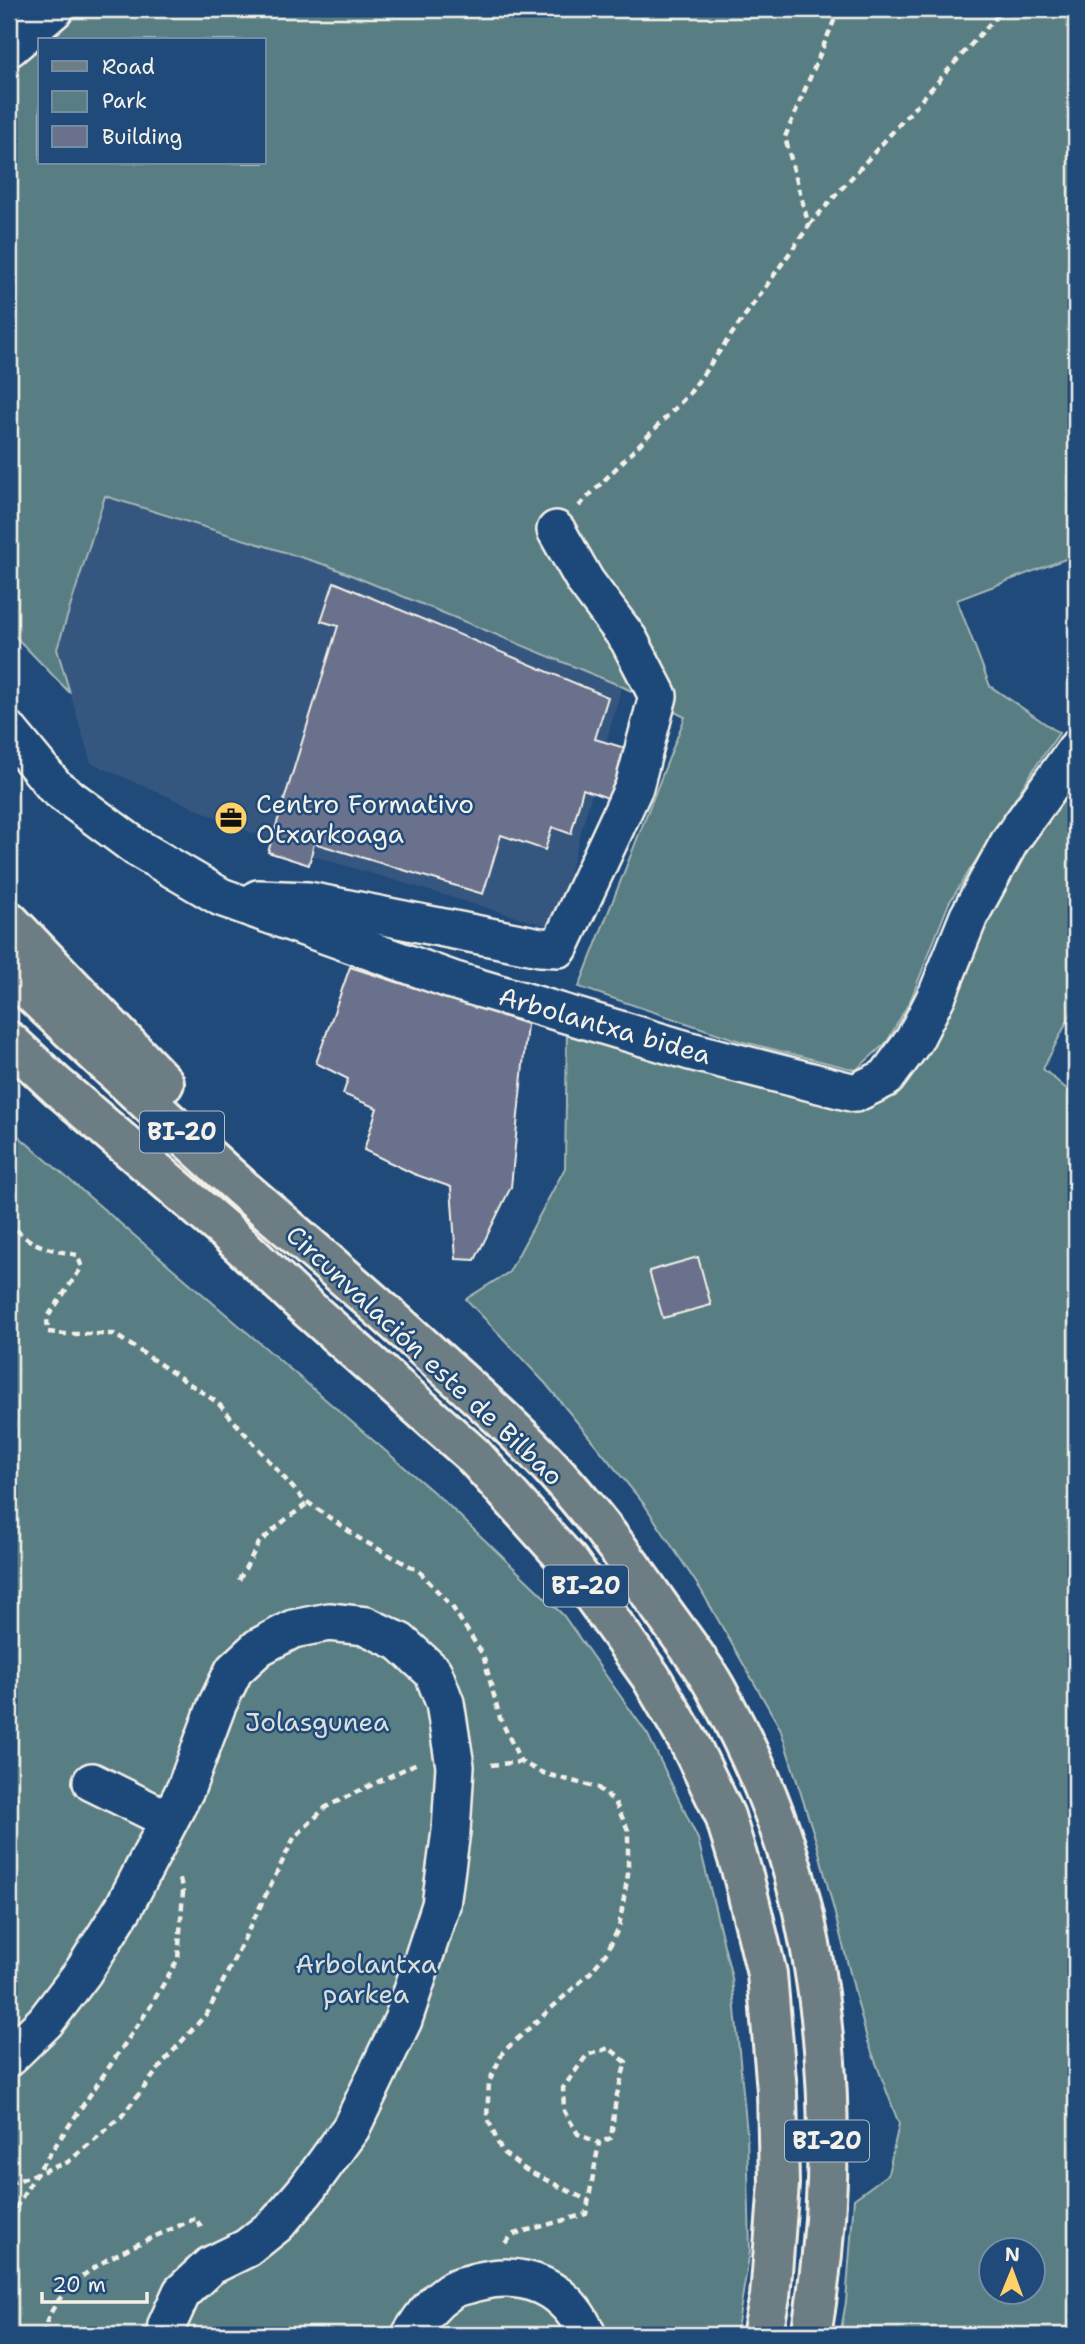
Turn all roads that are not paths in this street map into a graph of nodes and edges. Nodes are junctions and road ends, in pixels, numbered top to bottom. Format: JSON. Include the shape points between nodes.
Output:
{"nodes":[{"id":1,"x":51,"y":10,"type":"edge"},
{"id":2,"x":9,"y":48,"type":"edge"},
{"id":3,"x":556,"y":530,"type":"road end"},
{"id":4,"x":9,"y":731,"type":"edge"},
{"id":5,"x":1076,"y":749,"type":"edge"},
{"id":6,"x":220,"y":897,"type":"junction"},
{"id":7,"x":9,"y":921,"type":"edge"},
{"id":8,"x":9,"y":972,"type":"edge"},
{"id":9,"x":9,"y":1041,"type":"edge"},
{"id":10,"x":9,"y":1076,"type":"edge"},
{"id":11,"x":358,"y":1287,"type":"junction"},
{"id":12,"x":304,"y":1305,"type":"junction"},
{"id":13,"x":92,"y":1782,"type":"dead end"},
{"id":14,"x":169,"y":1820,"type":"junction"},
{"id":15,"x":9,"y":2057,"type":"edge"},
{"id":16,"x":165,"y":2335,"type":"edge"},
{"id":17,"x":411,"y":2335,"type":"edge"},
{"id":18,"x":587,"y":2335,"type":"edge"},
{"id":19,"x":762,"y":2335,"type":"edge"},
{"id":20,"x":811,"y":2335,"type":"edge"}],
"edges":[{"from":1,"to":2,"type":"street"},
{"from":3,"to":6,"type":"street","via":[[585,581],[629,640],[658,696],[634,787],[559,948],[308,901]]},
{"from":4,"to":6,"type":"street","name":"Arbolantxa bidea","via":[[55,787],[136,847]]},
{"from":5,"to":6,"type":"street","name":"Arbolantxa bidea","via":[[1010,841],[968,916],[914,1040],[887,1078],[855,1093],[691,1051],[452,980]]},
{"from":7,"to":11,"type":"main road"},
{"from":8,"to":11,"type":"main road","name":"Circunvalación este de Bilbao","number":"BI-20","via":[[242,1188]]},
{"from":9,"to":12,"type":"main road","name":"Circunvalación este de Bilbao","number":"BI-20"},
{"from":10,"to":12,"type":"main road","via":[[178,1222]]},
{"from":11,"to":20,"type":"main road","name":"Circunvalación este de Bilbao","number":"BI-20","via":[[506,1422],[592,1515],[715,1687],[768,1798],[787,1851],[811,1947],[821,2016],[827,2145],[821,2262]]},
{"from":12,"to":19,"type":"main road","name":"Circunvalación este de Bilbao","number":"BI-20","via":[[473,1454],[569,1562],[651,1677],[725,1816],[767,1974],[777,2091],[779,2184],[770,2297]]},
{"from":13,"to":14,"type":"street"},
{"from":14,"to":15,"type":"street","via":[[124,1907],[83,1972],[45,2022]]},
{"from":14,"to":16,"type":"street","via":[[234,1670],[259,1647],[293,1629],[329,1622],[366,1626],[400,1642],[433,1672],[445,1703],[454,1766],[451,1831],[440,1905],[402,2020],[351,2128],[306,2190],[277,2224],[247,2248],[210,2266],[182,2292]]},
{"from":17,"to":18,"type":"street","via":[[428,2309],[453,2289],[496,2277],[527,2280],[562,2297],[579,2316]]}]}
